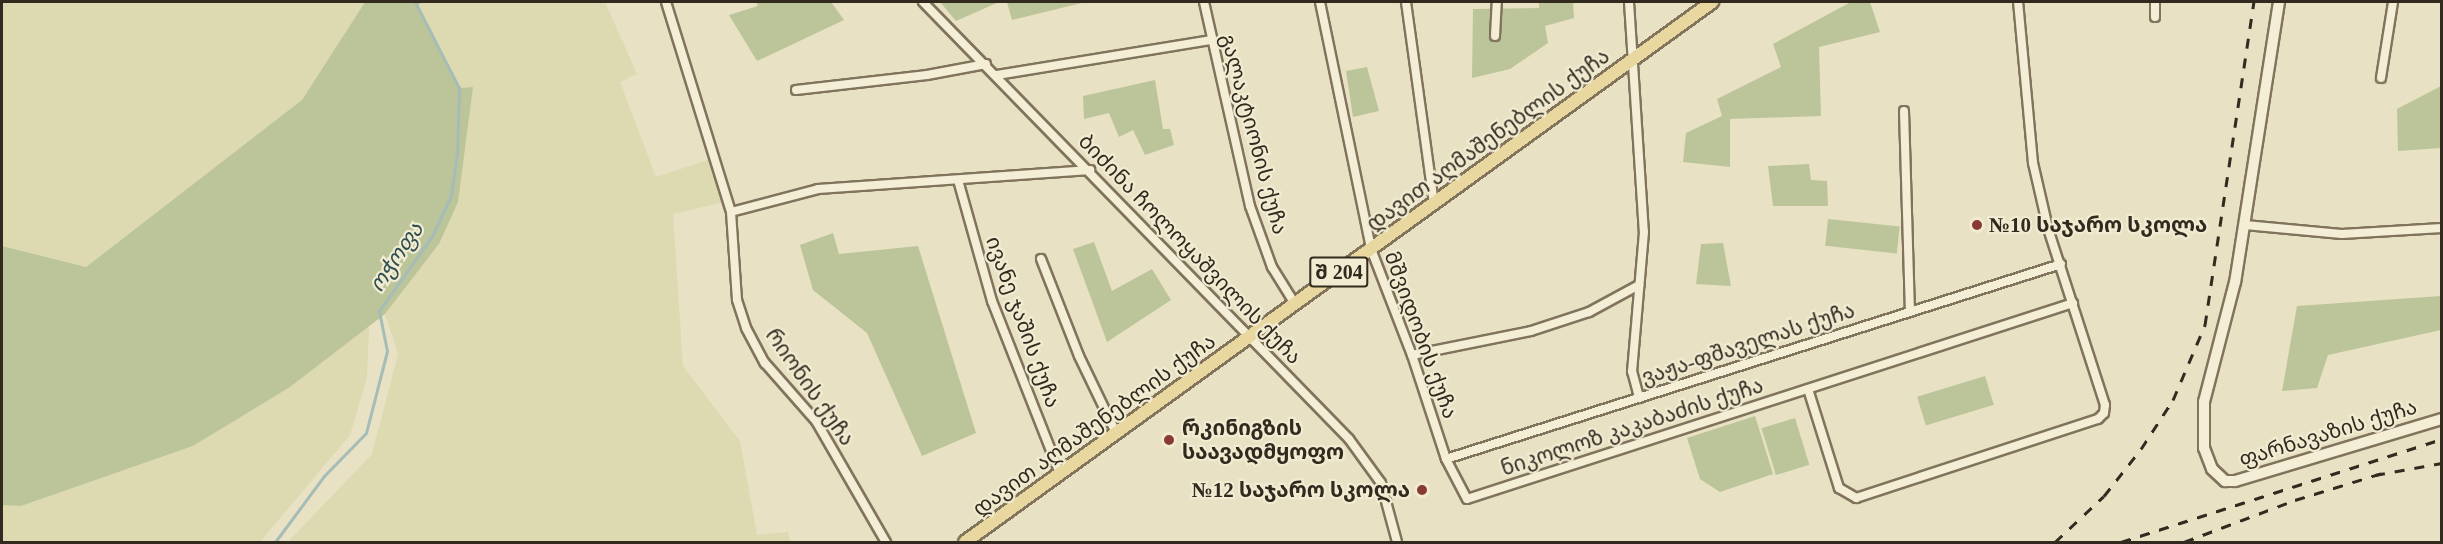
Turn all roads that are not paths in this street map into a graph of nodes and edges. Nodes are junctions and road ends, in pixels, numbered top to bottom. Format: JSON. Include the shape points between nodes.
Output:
{"nodes":[{"id":1,"x":666,"y":2,"type":"edge"},
{"id":2,"x":923,"y":2,"type":"edge"},
{"id":3,"x":1204,"y":2,"type":"edge"},
{"id":4,"x":1320,"y":2,"type":"edge"},
{"id":5,"x":1406,"y":2,"type":"edge"},
{"id":6,"x":1497,"y":2,"type":"edge"},
{"id":7,"x":1629,"y":2,"type":"edge"},
{"id":8,"x":1712,"y":2,"type":"edge"},
{"id":9,"x":2018,"y":2,"type":"edge"},
{"id":10,"x":2155,"y":2,"type":"edge"},
{"id":11,"x":2279,"y":2,"type":"edge"},
{"id":12,"x":2393,"y":2,"type":"edge"},
{"id":13,"x":2155,"y":17,"type":"dead end"},
{"id":14,"x":1495,"y":36,"type":"dead end"},
{"id":15,"x":1210,"y":40,"type":"junction"},
{"id":16,"x":1634,"y":58,"type":"junction"},
{"id":17,"x":986,"y":64,"type":"junction"},
{"id":18,"x":997,"y":75,"type":"junction"},
{"id":19,"x":2381,"y":78,"type":"dead end"},
{"id":20,"x":796,"y":90,"type":"dead end"},
{"id":21,"x":1905,"y":111,"type":"dead end"},
{"id":22,"x":1090,"y":170,"type":"junction"},
{"id":23,"x":957,"y":180,"type":"junction"},
{"id":24,"x":1434,"y":203,"type":"junction"},
{"id":25,"x":731,"y":212,"type":"junction"},
{"id":26,"x":2245,"y":225,"type":"junction"},
{"id":27,"x":2442,"y":228,"type":"edge"},
{"id":28,"x":1371,"y":249,"type":"junction"},
{"id":29,"x":1041,"y":259,"type":"dead end"},
{"id":30,"x":2061,"y":264,"type":"junction"},
{"id":31,"x":1640,"y":285,"type":"junction"},
{"id":32,"x":2073,"y":303,"type":"junction"},
{"id":33,"x":1295,"y":304,"type":"junction"},
{"id":34,"x":1910,"y":312,"type":"junction"},
{"id":35,"x":1250,"y":337,"type":"junction"},
{"id":36,"x":1412,"y":355,"type":"junction"},
{"id":37,"x":1808,"y":389,"type":"junction"},
{"id":38,"x":1639,"y":398,"type":"junction"},
{"id":39,"x":2442,"y":419,"type":"edge"},
{"id":40,"x":1116,"y":433,"type":"junction"},
{"id":41,"x":1446,"y":459,"type":"junction"},
{"id":42,"x":1060,"y":474,"type":"junction"},
{"id":43,"x":1467,"y":499,"type":"joint"},
{"id":44,"x":886,"y":543,"type":"edge"},
{"id":45,"x":965,"y":543,"type":"edge"},
{"id":46,"x":1397,"y":543,"type":"edge"}],
"edges":[{"from":1,"to":25,"type":"street","name":"რიონის ქუჩა"},
{"from":2,"to":17,"type":"street","name":"ბიძინა ჩოლოყაშვილის ქუჩა"},
{"from":3,"to":15,"type":"street","name":"გალაკტიონის ქუჩა"},
{"from":4,"to":28,"type":"street","name":"მშვიდობის ქუჩა"},
{"from":5,"to":24,"type":"street"},
{"from":6,"to":14,"type":"street"},
{"from":7,"to":16,"type":"street"},
{"from":8,"to":16,"type":"main road","name":"დავით აღმაშენებლის ქუჩა","number":"შ 204"},
{"from":9,"to":30,"type":"street","via":[[2033,163]]},
{"from":10,"to":13,"type":"street"},
{"from":11,"to":26,"type":"street"},
{"from":12,"to":19,"type":"street"},
{"from":15,"to":18,"type":"street"},
{"from":15,"to":33,"type":"street","name":"გალაკტიონის ქუჩა","via":[[1250,207],[1272,267]]},
{"from":16,"to":24,"type":"main road","name":"დავით აღმაშენებლის ქუჩა","number":"შ 204"},
{"from":16,"to":31,"type":"street","via":[[1644,232]]},
{"from":17,"to":18,"type":"street","name":"ბიძინა ჩოლოყაშვილის ქუჩა"},
{"from":17,"to":20,"type":"street"},
{"from":18,"to":22,"type":"street","name":"ბიძინა ჩოლოყაშვილის ქუჩა"},
{"from":21,"to":34,"type":"street"},
{"from":22,"to":23,"type":"street"},
{"from":22,"to":35,"type":"street","name":"ბიძინა ჩოლოყაშვილის ქუჩა"},
{"from":23,"to":25,"type":"street","via":[[818,189]]},
{"from":23,"to":42,"type":"street","name":"ივანე ჯაშის ქუჩა","via":[[993,301]]},
{"from":24,"to":28,"type":"main road","name":"დავით აღმაშენებლის ქუჩა","number":"შ 204"},
{"from":25,"to":44,"type":"street","name":"რიონის ქუჩა","via":[[737,300],[746,328],[765,363],[816,421]]},
{"from":26,"to":27,"type":"street","via":[[2342,234]]},
{"from":26,"to":39,"type":"street","name":"ფარნავაზის ქუჩა","via":[[2202,424],[2212,469],[2225,481],[2280,470]]},
{"from":28,"to":33,"type":"main road","name":"დავით აღმაშენებლის ქუჩა","number":"შ 204"},
{"from":28,"to":36,"type":"street","name":"მშვიდობის ქუჩა"},
{"from":29,"to":40,"type":"street","via":[[1078,356]]},
{"from":30,"to":32,"type":"street"},
{"from":30,"to":34,"type":"street","name":"ვაჟა-ფშაველას ქუჩა"},
{"from":31,"to":36,"type":"street","via":[[1589,312],[1531,331]]},
{"from":31,"to":38,"type":"street","via":[[1632,371]]},
{"from":32,"to":37,"type":"street","name":"ნიკოლოზ კაკაბაძის ქუჩა"},
{"from":32,"to":37,"type":"street","via":[[2105,405],[2098,419],[1856,498],[1839,488]]},
{"from":33,"to":35,"type":"main road","name":"დავით აღმაშენებლის ქუჩა","number":"შ 204"},
{"from":34,"to":38,"type":"street","name":"ვაჟა-ფშაველას ქუჩა"},
{"from":35,"to":40,"type":"main road","name":"დავით აღმაშენებლის ქუჩა","number":"შ 204"},
{"from":35,"to":46,"type":"street","name":"ბიძინა ჩოლოყაშვილის ქუჩა","via":[[1356,448],[1381,483]]},
{"from":36,"to":41,"type":"street","name":"მშვიდობის ქუჩა"},
{"from":37,"to":43,"type":"street","name":"ნიკოლოზ კაკაბაძის ქუჩა"},
{"from":38,"to":41,"type":"street","name":"ვაჟა-ფშაველას ქუჩა"},
{"from":40,"to":42,"type":"main road","name":"დავით აღმაშენებლის ქუჩა","number":"შ 204"},
{"from":41,"to":43,"type":"street","name":"მშვიდობის ქუჩა"},
{"from":42,"to":45,"type":"main road","name":"დავით აღმაშენებლის ქუჩა","number":"შ 204"}]}
